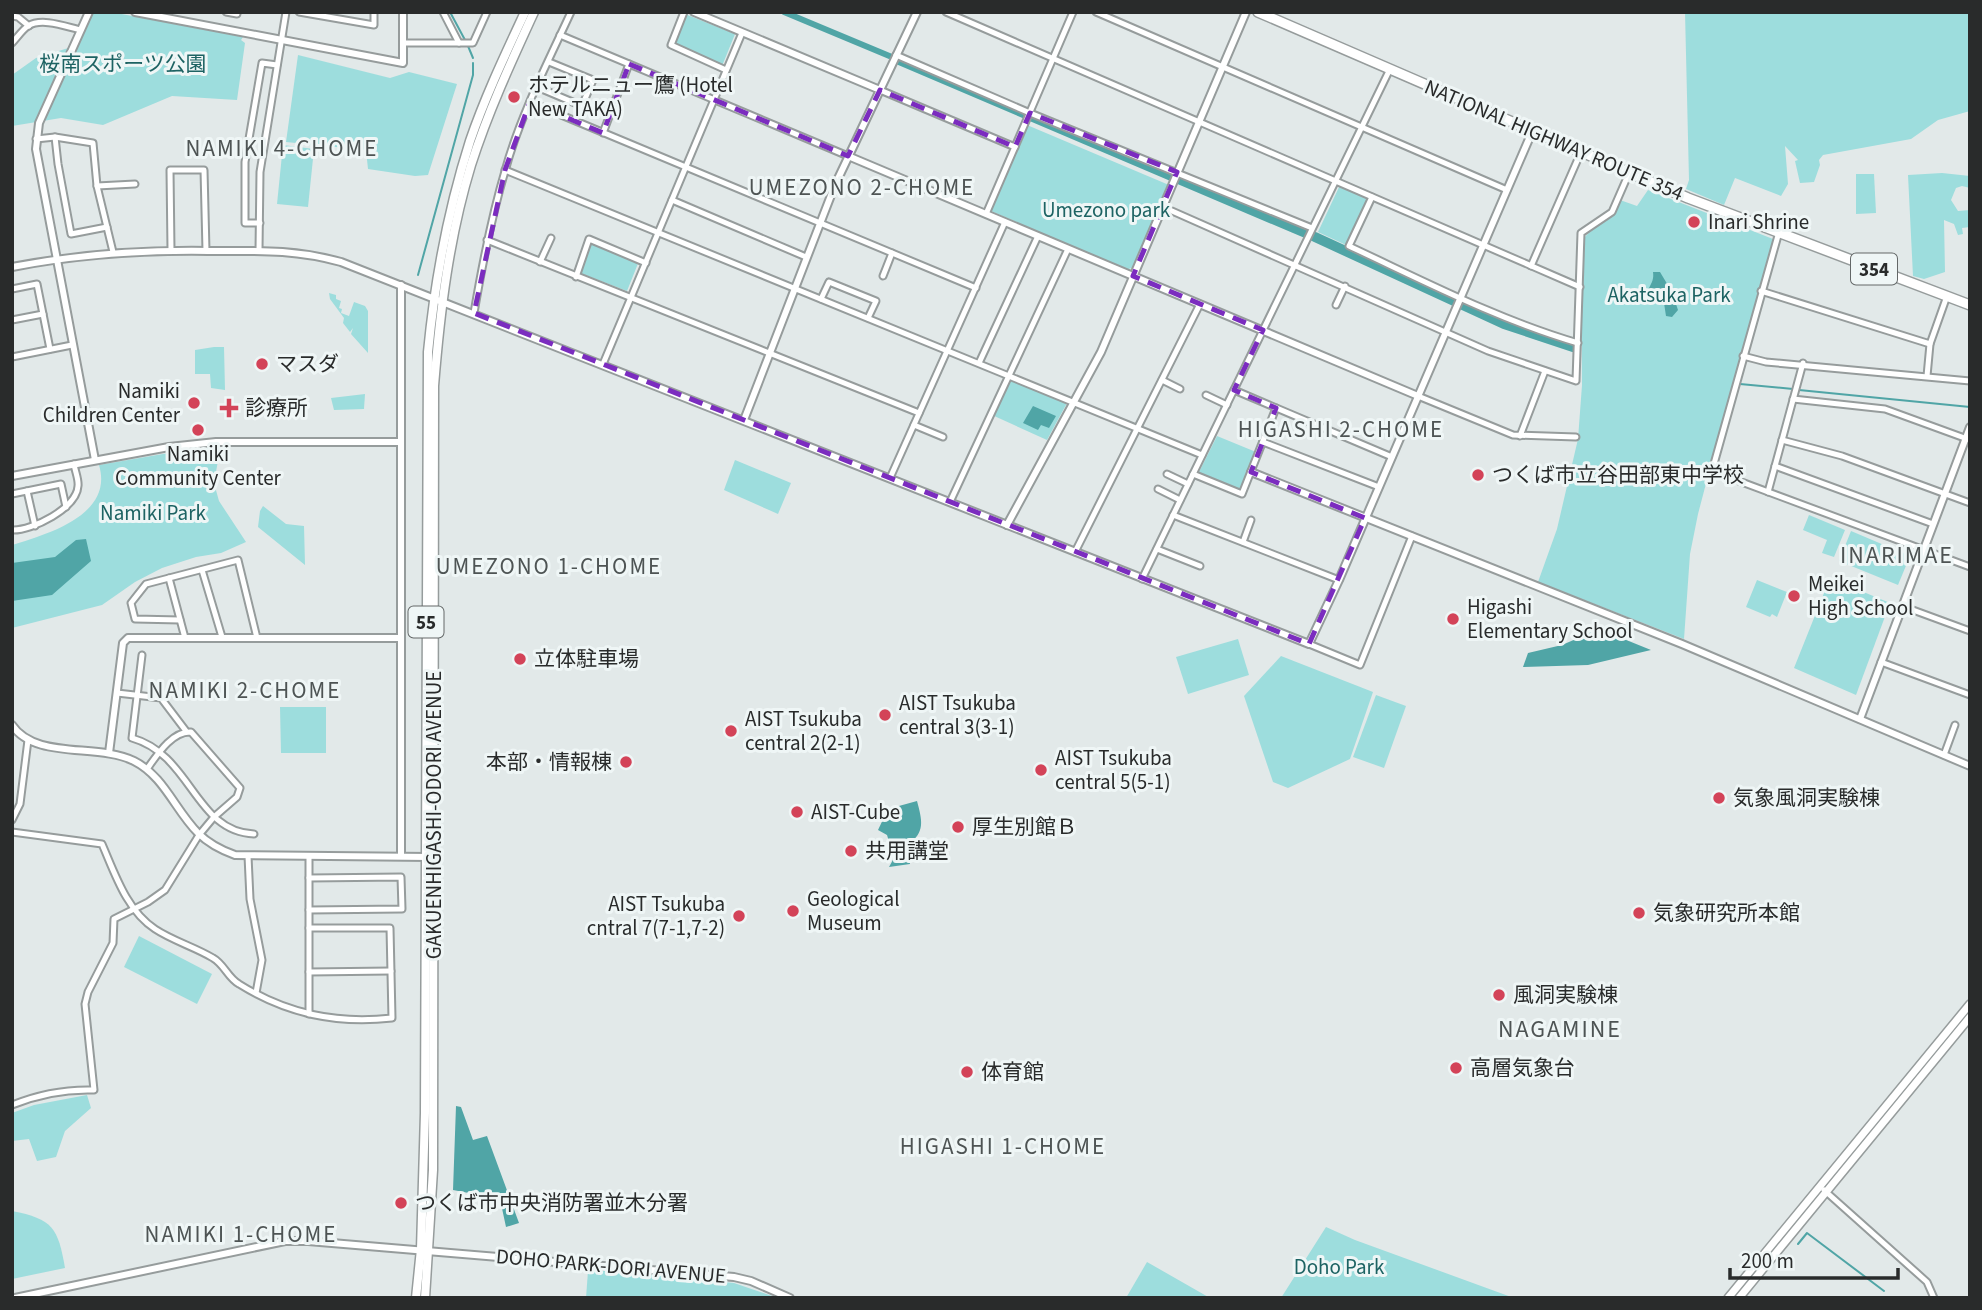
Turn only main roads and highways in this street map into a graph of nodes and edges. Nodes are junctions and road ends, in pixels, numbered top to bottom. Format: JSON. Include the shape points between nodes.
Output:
{"nodes":[{"id":1,"x":525,"y":12,"type":"edge"},
{"id":2,"x":534,"y":12,"type":"edge"},
{"id":3,"x":1258,"y":12,"type":"edge"},
{"id":4,"x":438,"y":299,"type":"junction"},
{"id":5,"x":1970,"y":304,"type":"edge"},
{"id":6,"x":1970,"y":1004,"type":"edge"},
{"id":7,"x":1970,"y":1017,"type":"edge"},
{"id":8,"x":1822,"y":1189,"type":"junction"},
{"id":9,"x":425,"y":1250,"type":"junction"},
{"id":10,"x":416,"y":1298,"type":"edge"},
{"id":11,"x":425,"y":1298,"type":"edge"},
{"id":12,"x":1728,"y":1298,"type":"edge"},
{"id":13,"x":1740,"y":1298,"type":"edge"}],
"edges":[{"from":1,"to":4,"type":"main road","name":"GAKUENHIGASHI-ODORI AVENUE","number":"55","via":[[463,164],[443,242]]},
{"from":2,"to":4,"type":"main road","name":"GAKUENHIGASHI-ODORI AVENUE","number":"55","via":[[471,167]]},
{"from":3,"to":5,"type":"highway","name":"NATIONAL HIGHWAY ROUTE 354","number":"354","via":[[1629,173]]},
{"from":4,"to":9,"type":"main road","name":"GAKUENHIGASHI-ODORI AVENUE","number":"55","via":[[426,387],[430,857]]},
{"from":6,"to":8,"type":"main road"},
{"from":7,"to":8,"type":"main road"},
{"from":8,"to":12,"type":"main road"},
{"from":8,"to":13,"type":"main road"},
{"from":9,"to":10,"type":"main road","name":"GAKUENHIGASHI-ODORI AVENUE","number":"55"},
{"from":9,"to":11,"type":"main road","name":"GAKUENHIGASHI-ODORI AVENUE","number":"55"}]}
